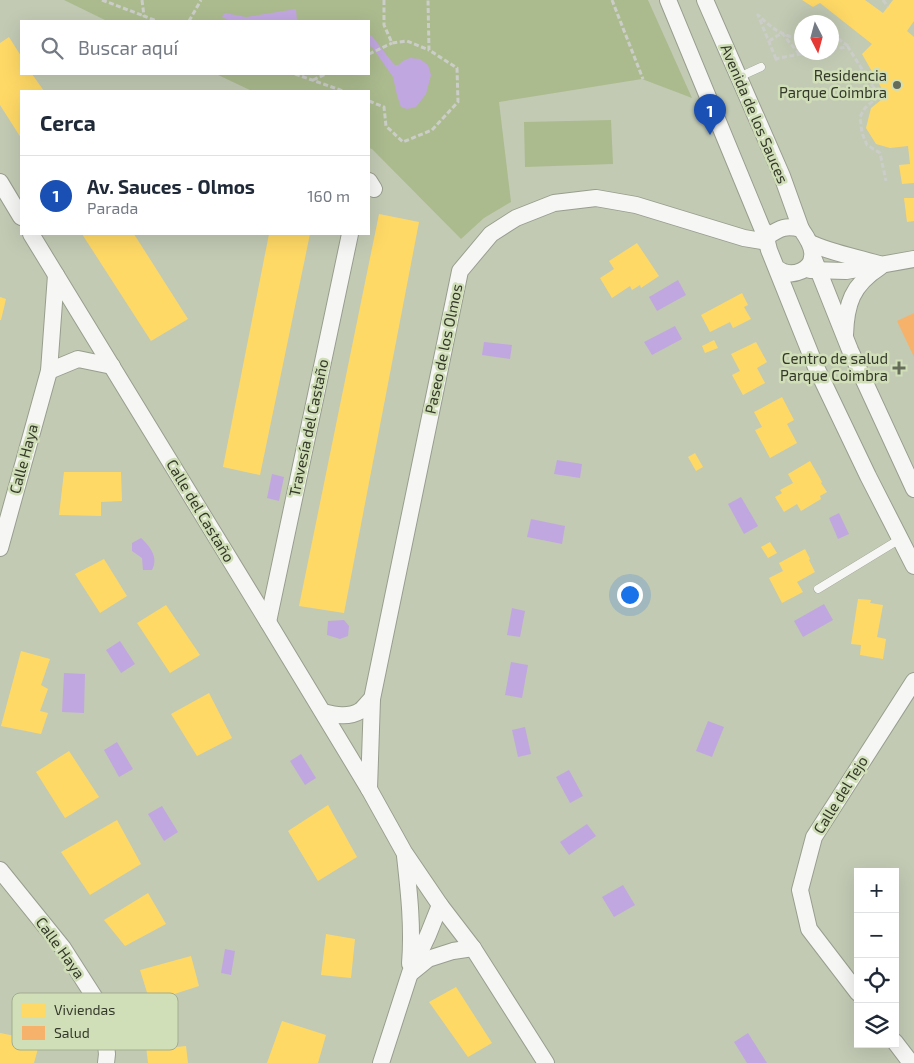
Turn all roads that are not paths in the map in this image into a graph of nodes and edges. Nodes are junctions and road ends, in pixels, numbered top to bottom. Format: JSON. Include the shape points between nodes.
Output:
{"nodes":[{"id":1,"x":668,"y":0,"type":"edge"},
{"id":2,"x":706,"y":0,"type":"edge"},
{"id":3,"x":761,"y":67,"type":"road end"},
{"id":4,"x":739,"y":77,"type":"junction"},
{"id":5,"x":0,"y":182,"type":"edge"},
{"id":6,"x":20,"y":216,"type":"edge"},
{"id":7,"x":800,"y":229,"type":"junction"},
{"id":8,"x":32,"y":235,"type":"edge"},
{"id":9,"x":350,"y":235,"type":"edge"},
{"id":10,"x":768,"y":239,"type":"junction"},
{"id":11,"x":914,"y":259,"type":"edge"},
{"id":12,"x":811,"y":260,"type":"junction"},
{"id":13,"x":884,"y":265,"type":"junction"},
{"id":14,"x":777,"y":268,"type":"junction"},
{"id":15,"x":56,"y":275,"type":"junction"},
{"id":16,"x":845,"y":338,"type":"junction"},
{"id":17,"x":112,"y":366,"type":"junction"},
{"id":18,"x":49,"y":371,"type":"junction"},
{"id":19,"x":914,"y":489,"type":"edge"},
{"id":20,"x":900,"y":540,"type":"junction"},
{"id":21,"x":0,"y":548,"type":"edge"},
{"id":22,"x":914,"y":566,"type":"edge"},
{"id":23,"x":818,"y":589,"type":"dead end"},
{"id":24,"x":268,"y":622,"type":"junction"},
{"id":25,"x":914,"y":681,"type":"edge"},
{"id":26,"x":372,"y":698,"type":"junction"},
{"id":27,"x":323,"y":712,"type":"junction"},
{"id":28,"x":369,"y":789,"type":"junction"},
{"id":29,"x":404,"y":852,"type":"junction"},
{"id":30,"x":0,"y":870,"type":"edge"},
{"id":31,"x":440,"y":905,"type":"junction"},
{"id":32,"x":473,"y":948,"type":"junction"},
{"id":33,"x":410,"y":973,"type":"junction"},
{"id":34,"x":854,"y":988,"type":"edge"},
{"id":35,"x":92,"y":993,"type":"edge"},
{"id":36,"x":899,"y":1047,"type":"edge"},
{"id":37,"x":107,"y":1050,"type":"edge"},
{"id":38,"x":106,"y":1063,"type":"edge"},
{"id":39,"x":381,"y":1063,"type":"edge"},
{"id":40,"x":546,"y":1063,"type":"edge"},
{"id":41,"x":911,"y":1063,"type":"edge"}],
"edges":[{"from":1,"to":10,"type":"street"},
{"from":2,"to":4,"type":"street","name":"Avenida de los Sauces"},
{"from":3,"to":4,"type":"lane"},
{"from":4,"to":7,"type":"street","name":"Avenida de los Sauces","via":[[782,176]]},
{"from":5,"to":6,"type":"street"},
{"from":7,"to":10,"type":"street","via":[[783,228]]},
{"from":7,"to":12,"type":"street"},
{"from":8,"to":15,"type":"street","name":"Calle del Castaño"},
{"from":9,"to":24,"type":"street","name":"Travesía del Castaño"},
{"from":10,"to":14,"type":"street"},
{"from":10,"to":26,"type":"street","name":"Paseo de los Olmos","via":[[744,238],[636,205],[596,198],[554,203],[516,218],[491,234],[460,271]]},
{"from":11,"to":13,"type":"street"},
{"from":12,"to":13,"type":"street","via":[[846,271]]},
{"from":12,"to":13,"type":"street","via":[[825,250]]},
{"from":12,"to":14,"type":"street","via":[[791,273]]},
{"from":12,"to":16,"type":"street"},
{"from":13,"to":16,"type":"street","via":[[860,282],[851,299]]},
{"from":14,"to":20,"type":"street","via":[[815,365]]},
{"from":15,"to":17,"type":"street","name":"Calle del Castaño"},
{"from":15,"to":18,"type":"street","name":"Calle Haya"},
{"from":16,"to":19,"type":"street"},
{"from":17,"to":18,"type":"street","via":[[78,359]]},
{"from":17,"to":24,"type":"street","name":"Calle del Castaño"},
{"from":18,"to":21,"type":"street","name":"Calle Haya"},
{"from":20,"to":22,"type":"street"},
{"from":20,"to":23,"type":"lane"},
{"from":24,"to":27,"type":"street","name":"Calle del Castaño"},
{"from":25,"to":34,"type":"street","name":"Calle del Tejo","via":[[814,837],[800,890],[809,929]]},
{"from":26,"to":27,"type":"street","via":[[360,711],[348,715]]},
{"from":26,"to":28,"type":"street","name":"Paseo de los Olmos"},
{"from":27,"to":28,"type":"street","name":"Calle del Castaño"},
{"from":28,"to":29,"type":"street"},
{"from":29,"to":31,"type":"street"},
{"from":29,"to":33,"type":"street","via":[[411,906]]},
{"from":30,"to":35,"type":"street","name":"Calle Haya","via":[[63,948]]},
{"from":31,"to":32,"type":"street"},
{"from":31,"to":33,"type":"street"},
{"from":32,"to":33,"type":"street","via":[[428,959]]},
{"from":32,"to":40,"type":"street"},
{"from":33,"to":39,"type":"street"},
{"from":36,"to":41,"type":"street"},
{"from":37,"to":38,"type":"street","name":"Calle Haya"}]}
